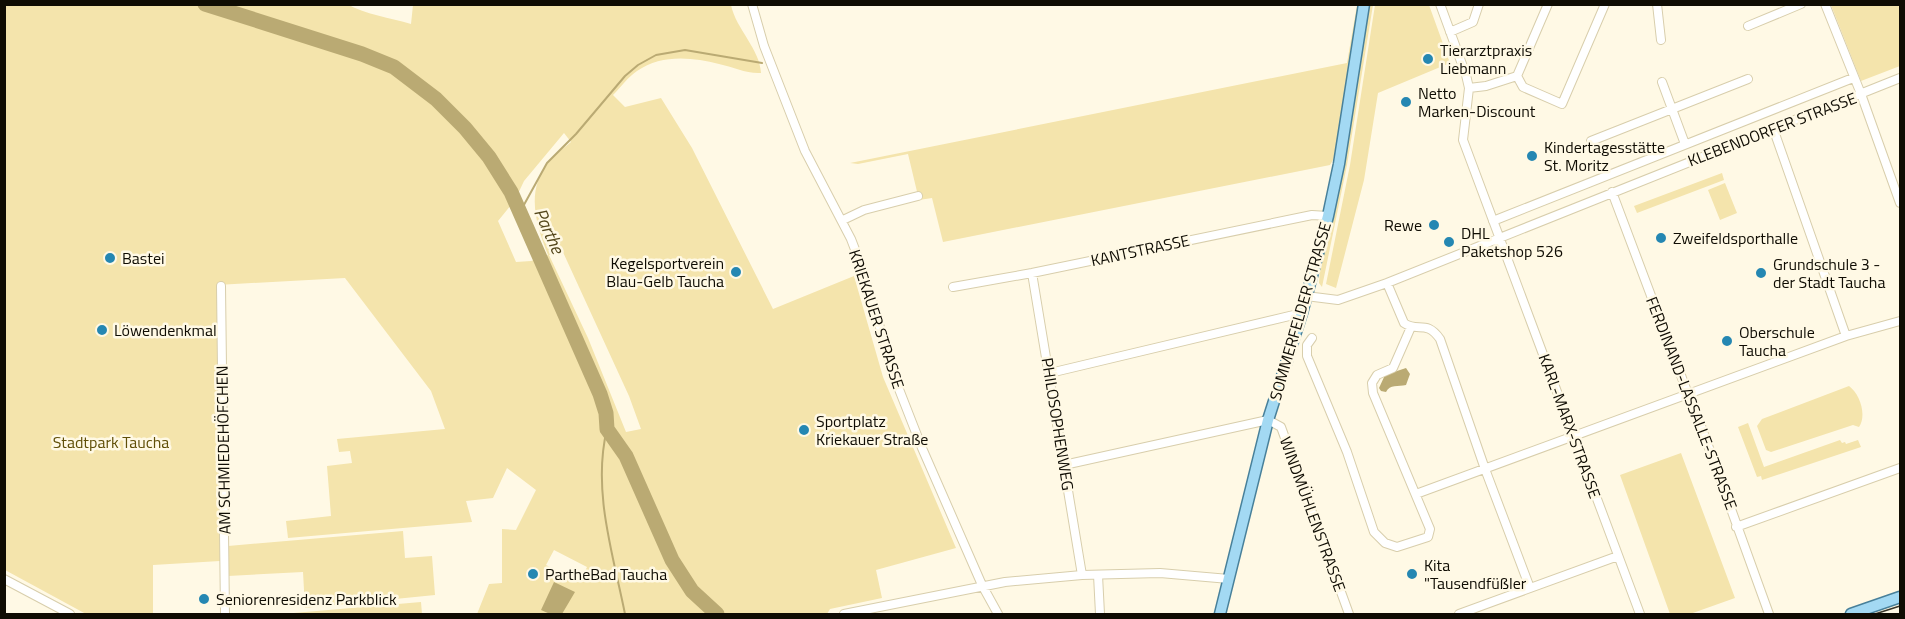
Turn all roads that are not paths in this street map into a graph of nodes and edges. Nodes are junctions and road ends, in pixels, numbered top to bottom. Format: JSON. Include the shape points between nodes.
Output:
{"nodes":[{"id":1,"x":752,"y":4,"type":"edge"},
{"id":2,"x":1364,"y":4,"type":"edge"},
{"id":3,"x":1440,"y":4,"type":"edge"},
{"id":4,"x":1548,"y":4,"type":"edge"},
{"id":5,"x":1605,"y":4,"type":"edge"},
{"id":6,"x":1657,"y":4,"type":"edge"},
{"id":7,"x":1801,"y":4,"type":"edge"},
{"id":8,"x":1825,"y":4,"type":"edge"},
{"id":9,"x":1479,"y":5,"type":"edge"},
{"id":10,"x":1748,"y":26,"type":"dead end"},
{"id":11,"x":1450,"y":32,"type":"junction"},
{"id":12,"x":1661,"y":40,"type":"dead end"},
{"id":13,"x":1517,"y":76,"type":"junction"},
{"id":14,"x":1853,"y":78,"type":"junction"},
{"id":15,"x":1900,"y":78,"type":"edge"},
{"id":16,"x":1748,"y":80,"type":"dead end"},
{"id":17,"x":1662,"y":82,"type":"dead end"},
{"id":18,"x":1469,"y":88,"type":"junction"},
{"id":19,"x":1861,"y":94,"type":"junction"},
{"id":20,"x":1672,"y":110,"type":"junction"},
{"id":21,"x":1773,"y":129,"type":"junction"},
{"id":22,"x":1591,"y":141,"type":"dead end"},
{"id":23,"x":1685,"y":144,"type":"junction"},
{"id":24,"x":1612,"y":192,"type":"junction"},
{"id":25,"x":918,"y":196,"type":"dead end"},
{"id":26,"x":1900,"y":202,"type":"edge"},
{"id":27,"x":1328,"y":216,"type":"junction"},
{"id":28,"x":843,"y":220,"type":"junction"},
{"id":29,"x":1493,"y":220,"type":"junction"},
{"id":30,"x":1500,"y":238,"type":"junction"},
{"id":31,"x":1032,"y":273,"type":"junction"},
{"id":32,"x":1387,"y":283,"type":"junction"},
{"id":33,"x":221,"y":286,"type":"dead end"},
{"id":34,"x":953,"y":286,"type":"dead end"},
{"id":35,"x":1306,"y":296,"type":"junction"},
{"id":36,"x":1302,"y":313,"type":"junction"},
{"id":37,"x":1900,"y":321,"type":"edge"},
{"id":38,"x":1411,"y":327,"type":"junction"},
{"id":39,"x":1846,"y":336,"type":"junction"},
{"id":40,"x":1312,"y":338,"type":"dead end"},
{"id":41,"x":1050,"y":373,"type":"junction"},
{"id":42,"x":1688,"y":394,"type":"junction"},
{"id":43,"x":1269,"y":420,"type":"junction"},
{"id":44,"x":1574,"y":436,"type":"junction"},
{"id":45,"x":1064,"y":465,"type":"junction"},
{"id":46,"x":1900,"y":468,"type":"edge"},
{"id":47,"x":1485,"y":469,"type":"junction"},
{"id":48,"x":1416,"y":494,"type":"junction"},
{"id":49,"x":1736,"y":527,"type":"junction"},
{"id":50,"x":1617,"y":555,"type":"junction"},
{"id":51,"x":1082,"y":575,"type":"junction"},
{"id":52,"x":1098,"y":575,"type":"junction"},
{"id":53,"x":4,"y":579,"type":"edge"},
{"id":54,"x":1229,"y":579,"type":"junction"},
{"id":55,"x":982,"y":585,"type":"junction"},
{"id":56,"x":1530,"y":588,"type":"junction"},
{"id":57,"x":1900,"y":597,"type":"edge"},
{"id":58,"x":70,"y":615,"type":"edge"},
{"id":59,"x":225,"y":615,"type":"edge"},
{"id":60,"x":844,"y":615,"type":"edge"},
{"id":61,"x":998,"y":615,"type":"edge"},
{"id":62,"x":1100,"y":615,"type":"edge"},
{"id":63,"x":1220,"y":615,"type":"edge"},
{"id":64,"x":1349,"y":615,"type":"edge"},
{"id":65,"x":1459,"y":615,"type":"edge"},
{"id":66,"x":1640,"y":615,"type":"edge"},
{"id":67,"x":1769,"y":615,"type":"edge"},
{"id":68,"x":1851,"y":615,"type":"edge"}],
"edges":[{"from":1,"to":28,"type":"street","name":"KRIEKAUER STRASSE","via":[[764,46],[806,151]]},
{"from":2,"to":27,"type":"main road","name":"SOMMERFELDER STRASSE","via":[[1340,164]]},
{"from":3,"to":11,"type":"street"},
{"from":4,"to":13,"type":"street"},
{"from":5,"to":13,"type":"street","via":[[1562,104],[1523,87]]},
{"from":6,"to":12,"type":"street"},
{"from":7,"to":10,"type":"street"},
{"from":8,"to":14,"type":"street"},
{"from":9,"to":11,"type":"street","via":[[1473,22]]},
{"from":11,"to":18,"type":"street"},
{"from":13,"to":18,"type":"street"},
{"from":14,"to":19,"type":"street"},
{"from":14,"to":23,"type":"street","name":"KLEBENDORFER STRASSE"},
{"from":15,"to":19,"type":"street","name":"KLEBENDORFER STRASSE"},
{"from":16,"to":20,"type":"street"},
{"from":17,"to":20,"type":"street","name":"KLEBENDORFER STRASSE"},
{"from":18,"to":29,"type":"street","name":"KARL-MARX-STRASSE","via":[[1463,140]]},
{"from":19,"to":21,"type":"street","name":"KLEBENDORFER STRASSE"},
{"from":19,"to":26,"type":"street"},
{"from":20,"to":22,"type":"street"},
{"from":20,"to":23,"type":"street","name":"KLEBENDORFER STRASSE"},
{"from":21,"to":24,"type":"street","name":"KLEBENDORFER STRASSE"},
{"from":21,"to":39,"type":"street"},
{"from":23,"to":29,"type":"street","name":"KLEBENDORFER STRASSE"},
{"from":24,"to":30,"type":"street","name":"KLEBENDORFER STRASSE"},
{"from":24,"to":42,"type":"street","name":"FERDINAND-LASSALLE-STRASSE"},
{"from":25,"to":28,"type":"street","via":[[864,210]]},
{"from":27,"to":31,"type":"street","name":"KANTSTRASSE","via":[[1312,215]]},
{"from":27,"to":35,"type":"main road","name":"SOMMERFELDER STRASSE"},
{"from":28,"to":55,"type":"street","name":"KRIEKAUER STRASSE","via":[[864,273],[896,379]]},
{"from":29,"to":30,"type":"street","name":"KARL-MARX-STRASSE"},
{"from":30,"to":32,"type":"street","name":"KLEBENDORFER STRASSE"},
{"from":30,"to":44,"type":"street","name":"KARL-MARX-STRASSE"},
{"from":31,"to":34,"type":"street","name":"KANTSTRASSE"},
{"from":31,"to":41,"type":"street","name":"PHILOSOPHENWEG"},
{"from":32,"to":35,"type":"street","name":"KLEBENDORFER STRASSE","via":[[1338,300]]},
{"from":32,"to":38,"type":"street","via":[[1402,321]]},
{"from":33,"to":59,"type":"street","name":"AM SCHMIEDEHÖFCHEN"},
{"from":35,"to":36,"type":"main road","name":"SOMMERFELDER STRASSE"},
{"from":36,"to":41,"type":"street"},
{"from":36,"to":43,"type":"main road","name":"SOMMERFELDER STRASSE"},
{"from":37,"to":39,"type":"street"},
{"from":38,"to":47,"type":"street","via":[[1426,327],[1440,339]]},
{"from":38,"to":48,"type":"street","via":[[1394,368],[1377,375],[1372,387]]},
{"from":39,"to":42,"type":"street"},
{"from":40,"to":48,"type":"street","via":[[1307,347],[1308,358],[1347,452],[1371,527],[1385,543],[1401,547],[1429,536],[1431,530]]},
{"from":41,"to":45,"type":"street","name":"PHILOSOPHENWEG"},
{"from":42,"to":44,"type":"street"},
{"from":42,"to":49,"type":"street","name":"FERDINAND-LASSALLE-STRASSE"},
{"from":43,"to":45,"type":"street"},
{"from":43,"to":54,"type":"main road","name":"SOMMERFELDER STRASSE"},
{"from":43,"to":64,"type":"street","name":"WINDMÜHLENSTRASSE","via":[[1281,427]]},
{"from":44,"to":47,"type":"street"},
{"from":44,"to":50,"type":"street","name":"KARL-MARX-STRASSE"},
{"from":45,"to":51,"type":"street","name":"PHILOSOPHENWEG"},
{"from":46,"to":49,"type":"street"},
{"from":47,"to":48,"type":"street"},
{"from":47,"to":56,"type":"street"},
{"from":49,"to":67,"type":"street","name":"FERDINAND-LASSALLE-STRASSE"},
{"from":50,"to":56,"type":"street"},
{"from":50,"to":66,"type":"street","name":"KARL-MARX-STRASSE"},
{"from":51,"to":52,"type":"street"},
{"from":51,"to":55,"type":"street"},
{"from":52,"to":54,"type":"street","via":[[1160,573]]},
{"from":52,"to":62,"type":"street"},
{"from":53,"to":58,"type":"street"},
{"from":54,"to":63,"type":"main road","name":"SOMMERFELDER STRASSE"},
{"from":55,"to":60,"type":"street"},
{"from":55,"to":61,"type":"street","name":"KRIEKAUER STRASSE"},
{"from":56,"to":65,"type":"street"},
{"from":57,"to":68,"type":"main road"}]}
